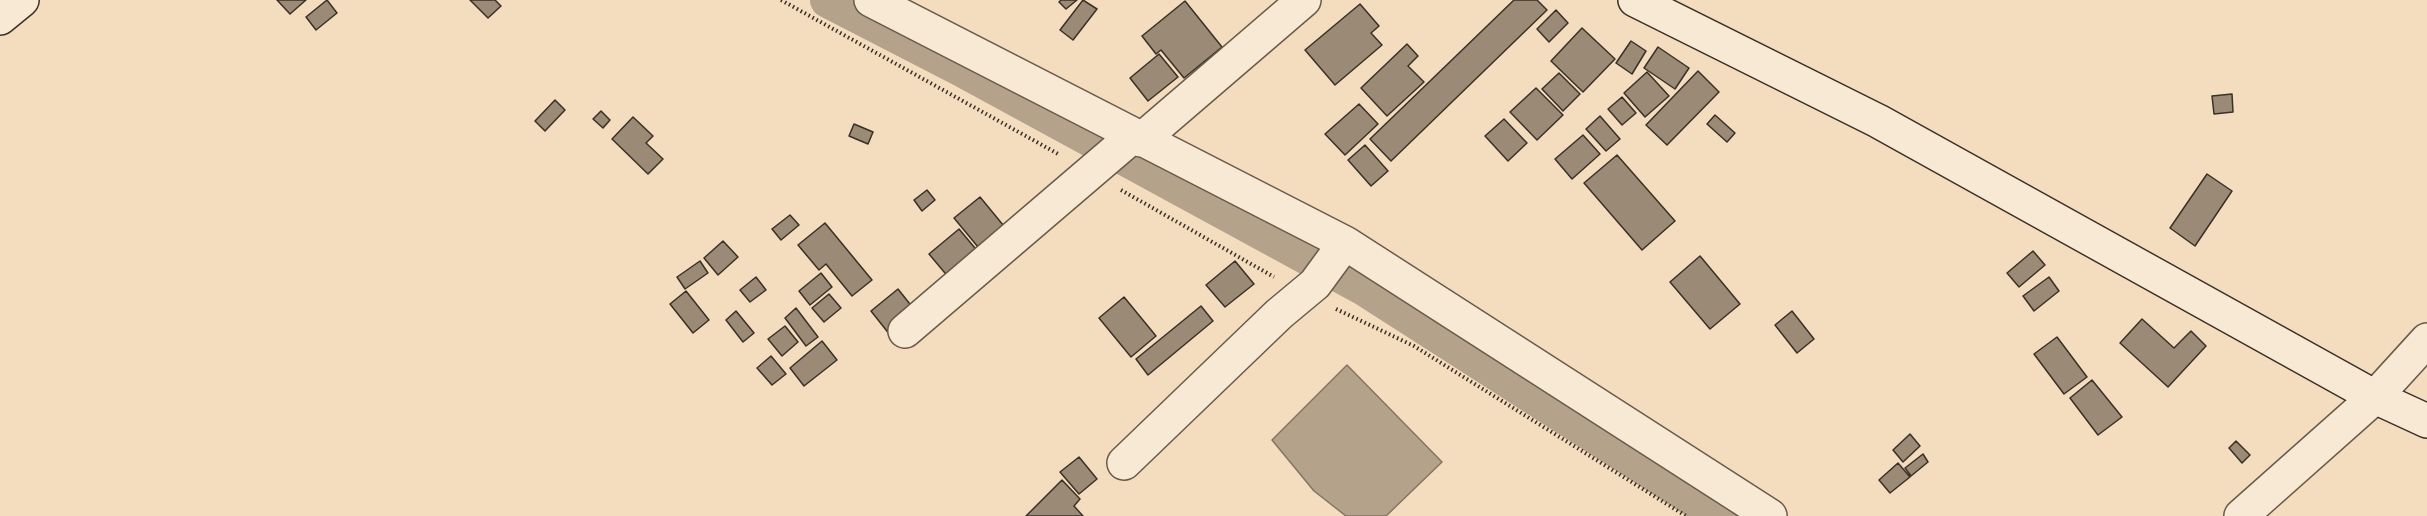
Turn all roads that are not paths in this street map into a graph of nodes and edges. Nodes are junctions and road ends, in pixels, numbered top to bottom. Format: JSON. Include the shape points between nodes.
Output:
{"nodes":[{"id":1,"x":22,"y":0,"type":"edge"},
{"id":2,"x":871,"y":0,"type":"edge"},
{"id":3,"x":1304,"y":0,"type":"edge"},
{"id":4,"x":1635,"y":0,"type":"edge"},
{"id":5,"x":0,"y":18,"type":"edge"},
{"id":6,"x":1132,"y":140,"type":"junction"},
{"id":7,"x":1340,"y":250,"type":"junction"},
{"id":8,"x":905,"y":331,"type":"dead end"},
{"id":9,"x":2427,"y":340,"type":"edge"},
{"id":10,"x":2375,"y":396,"type":"junction"},
{"id":11,"x":2427,"y":421,"type":"edge"},
{"id":12,"x":1124,"y":463,"type":"dead end"},
{"id":13,"x":1770,"y":516,"type":"edge"},
{"id":14,"x":2241,"y":516,"type":"edge"}],
"edges":[{"from":1,"to":5,"type":"street"},
{"from":2,"to":6,"type":"street","via":[[1011,70]]},
{"from":3,"to":6,"type":"street"},
{"from":4,"to":10,"type":"street","via":[[1878,121]]},
{"from":6,"to":7,"type":"street"},
{"from":6,"to":8,"type":"street"},
{"from":7,"to":12,"type":"street","via":[[1308,288]]},
{"from":7,"to":13,"type":"street"},
{"from":9,"to":10,"type":"street"},
{"from":10,"to":11,"type":"street"},
{"from":10,"to":14,"type":"street"}]}
